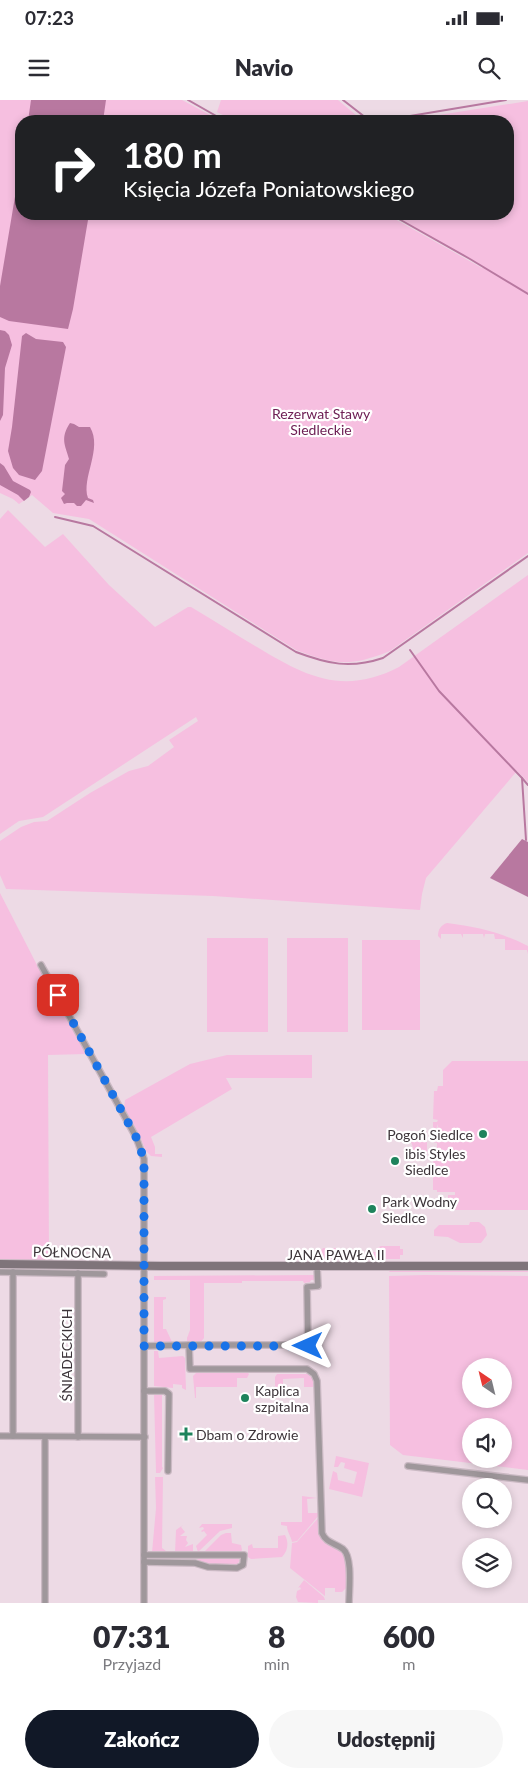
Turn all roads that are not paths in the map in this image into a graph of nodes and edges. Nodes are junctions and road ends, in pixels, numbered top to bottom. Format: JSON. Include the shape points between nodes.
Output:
{"nodes":[{"id":1,"x":41,"y":965,"type":"dead end"},
{"id":2,"x":0,"y":1264,"type":"edge"},
{"id":3,"x":144,"y":1266,"type":"junction"},
{"id":4,"x":317,"y":1266,"type":"junction"},
{"id":5,"x":528,"y":1266,"type":"edge"},
{"id":6,"x":0,"y":1272,"type":"edge"},
{"id":7,"x":13,"y":1272,"type":"junction"},
{"id":8,"x":78,"y":1273,"type":"junction"},
{"id":9,"x":104,"y":1274,"type":"dead end"},
{"id":10,"x":144,"y":1346,"type":"junction"},
{"id":11,"x":190,"y":1346,"type":"junction"},
{"id":12,"x":144,"y":1391,"type":"junction"},
{"id":13,"x":0,"y":1436,"type":"edge"},
{"id":14,"x":13,"y":1436,"type":"junction"},
{"id":15,"x":45,"y":1436,"type":"junction"},
{"id":16,"x":78,"y":1436,"type":"junction"},
{"id":17,"x":145,"y":1437,"type":"junction"},
{"id":18,"x":408,"y":1466,"type":"dead end"},
{"id":19,"x":168,"y":1471,"type":"dead end"},
{"id":20,"x":528,"y":1480,"type":"edge"},
{"id":21,"x":144,"y":1558,"type":"junction"},
{"id":22,"x":45,"y":1603,"type":"edge"},
{"id":23,"x":144,"y":1603,"type":"edge"},
{"id":24,"x":349,"y":1603,"type":"edge"}],
"edges":[{"from":1,"to":3,"type":"street","via":[[140,1145],[144,1159]]},
{"from":2,"to":3,"type":"main road","name":"PÓŁNOCNA"},
{"from":3,"to":4,"type":"main road","name":"JANA PAWŁA II"},
{"from":3,"to":10,"type":"street"},
{"from":4,"to":5,"type":"main road","name":"JANA PAWŁA II"},
{"from":4,"to":11,"type":"street","via":[[318,1286],[307,1287],[308,1346]]},
{"from":6,"to":7,"type":"street","name":"PÓŁNOCNA"},
{"from":7,"to":8,"type":"street","name":"PÓŁNOCNA"},
{"from":7,"to":14,"type":"street"},
{"from":8,"to":9,"type":"street","name":"PÓŁNOCNA"},
{"from":8,"to":16,"type":"street","name":"ŚNIADECKICH"},
{"from":10,"to":11,"type":"street"},
{"from":10,"to":12,"type":"street"},
{"from":11,"to":24,"type":"street","via":[[190,1369],[307,1369],[316,1377],[322,1533],[348,1556]]},
{"from":12,"to":17,"type":"street"},
{"from":12,"to":19,"type":"street","via":[[165,1391],[169,1394]]},
{"from":13,"to":14,"type":"street"},
{"from":14,"to":15,"type":"street"},
{"from":15,"to":16,"type":"street"},
{"from":15,"to":22,"type":"street"},
{"from":16,"to":17,"type":"street"},
{"from":17,"to":21,"type":"street"},
{"from":18,"to":20,"type":"street"},
{"from":21,"to":21,"type":"street","via":[[237,1568],[243,1566],[244,1560],[244,1556]]},
{"from":21,"to":23,"type":"street"}]}
